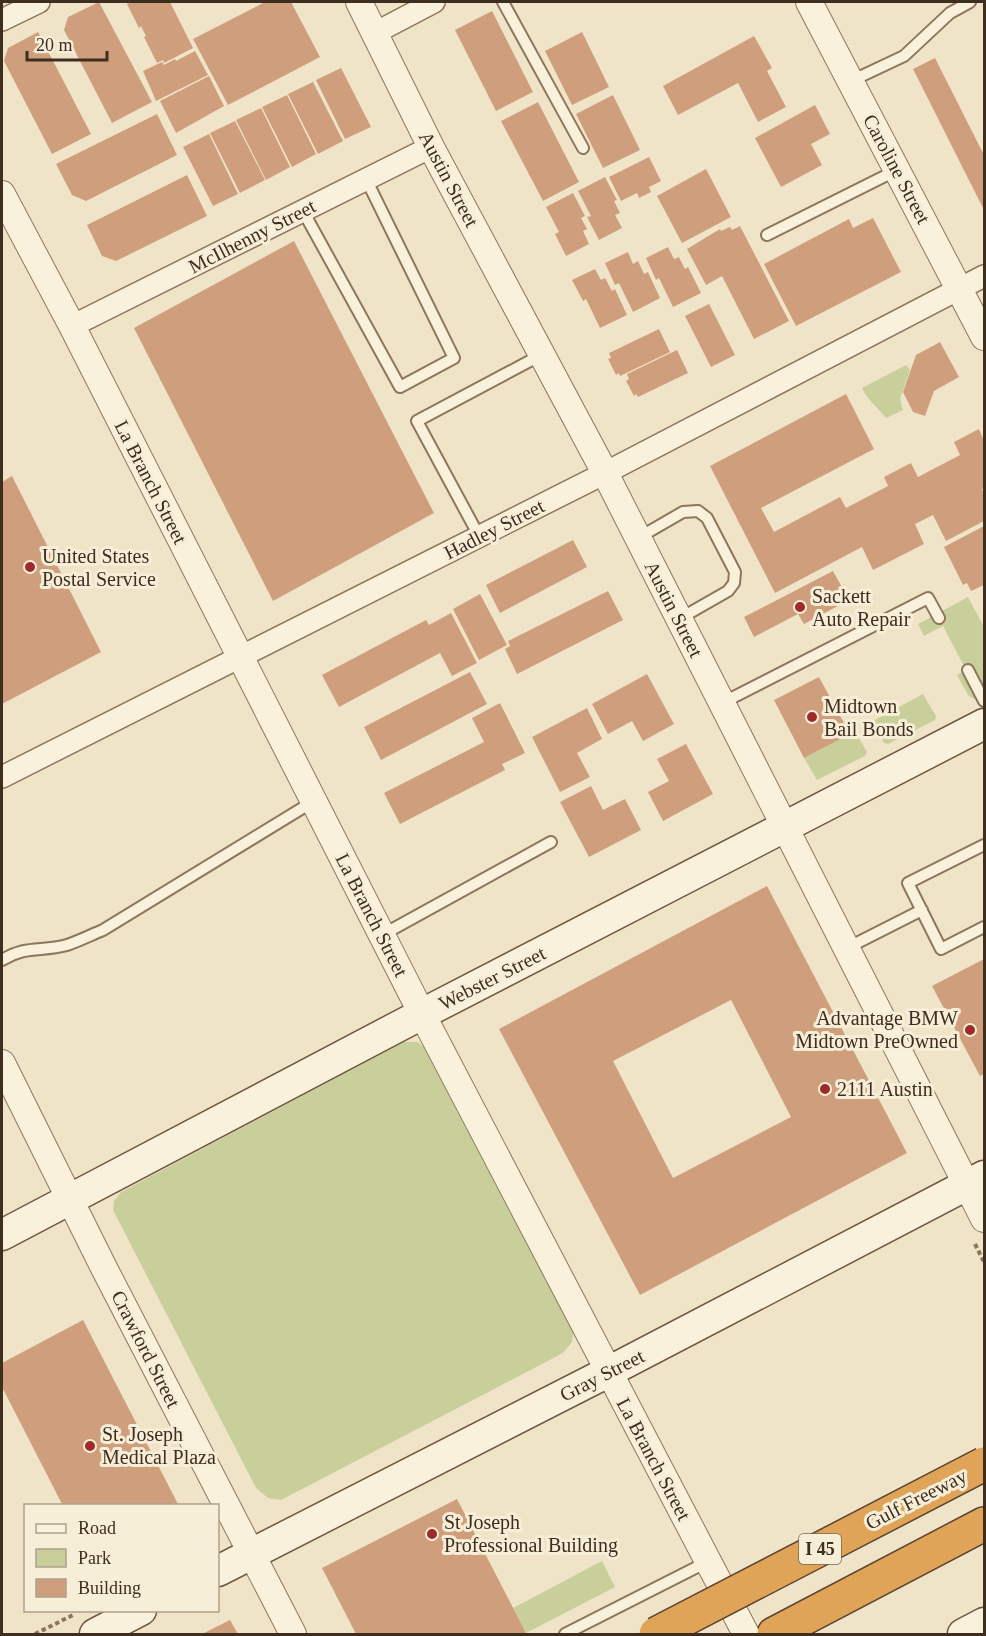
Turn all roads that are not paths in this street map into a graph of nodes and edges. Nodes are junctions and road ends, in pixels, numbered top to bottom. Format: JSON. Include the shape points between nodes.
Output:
{"nodes":[{"id":1,"x":39,"y":2,"type":"edge"},
{"id":2,"x":358,"y":2,"type":"edge"},
{"id":3,"x":434,"y":2,"type":"edge"},
{"id":4,"x":503,"y":2,"type":"edge"},
{"id":5,"x":809,"y":2,"type":"edge"},
{"id":6,"x":970,"y":2,"type":"edge"},
{"id":7,"x":2,"y":20,"type":"edge"},
{"id":8,"x":375,"y":33,"type":"junction"},
{"id":9,"x":851,"y":81,"type":"junction"},
{"id":10,"x":431,"y":147,"type":"junction"},
{"id":11,"x":583,"y":147,"type":"dead end"},
{"id":12,"x":897,"y":170,"type":"junction"},
{"id":13,"x":366,"y":179,"type":"junction"},
{"id":14,"x":2,"y":194,"type":"edge"},
{"id":15,"x":303,"y":211,"type":"junction"},
{"id":16,"x":767,"y":235,"type":"dead end"},
{"id":17,"x":984,"y":276,"type":"edge"},
{"id":18,"x":960,"y":289,"type":"junction"},
{"id":19,"x":72,"y":326,"type":"junction"},
{"id":20,"x":984,"y":337,"type":"edge"},
{"id":21,"x":542,"y":355,"type":"junction"},
{"id":22,"x":605,"y":473,"type":"junction"},
{"id":23,"x":479,"y":536,"type":"junction"},
{"id":24,"x":638,"y":538,"type":"junction"},
{"id":25,"x":939,"y":618,"type":"dead end"},
{"id":26,"x":679,"y":619,"type":"junction"},
{"id":27,"x":241,"y":657,"type":"junction"},
{"id":28,"x":968,"y":670,"type":"dead end"},
{"id":29,"x":984,"y":701,"type":"edge"},
{"id":30,"x":722,"y":703,"type":"junction"},
{"id":31,"x":984,"y":724,"type":"edge"},
{"id":32,"x":2,"y":777,"type":"edge"},
{"id":33,"x":314,"y":801,"type":"junction"},
{"id":34,"x":784,"y":826,"type":"junction"},
{"id":35,"x":551,"y":842,"type":"dead end"},
{"id":36,"x":984,"y":845,"type":"edge"},
{"id":37,"x":922,"y":910,"type":"junction"},
{"id":38,"x":984,"y":927,"type":"edge"},
{"id":39,"x":382,"y":936,"type":"junction"},
{"id":40,"x":846,"y":948,"type":"junction"},
{"id":41,"x":2,"y":960,"type":"edge"},
{"id":42,"x":422,"y":1014,"type":"junction"},
{"id":43,"x":2,"y":1063,"type":"edge"},
{"id":44,"x":976,"y":1180,"type":"edge"},
{"id":45,"x":69,"y":1199,"type":"junction"},
{"id":46,"x":978,"y":1228,"type":"edge"},
{"id":47,"x":2,"y":1235,"type":"edge"},
{"id":48,"x":608,"y":1372,"type":"junction"},
{"id":49,"x":984,"y":1464,"type":"edge"},
{"id":50,"x":984,"y":1524,"type":"edge"},
{"id":51,"x":251,"y":1554,"type":"junction"},
{"id":52,"x":707,"y":1562,"type":"junction"},
{"id":53,"x":219,"y":1570,"type":"edge"},
{"id":54,"x":857,"y":1590,"type":"junction"},
{"id":55,"x":139,"y":1612,"type":"edge"},
{"id":56,"x":984,"y":1623,"type":"edge"},
{"id":57,"x":95,"y":1635,"type":"edge"},
{"id":58,"x":293,"y":1635,"type":"edge"},
{"id":59,"x":565,"y":1635,"type":"edge"},
{"id":60,"x":656,"y":1635,"type":"edge"},
{"id":61,"x":748,"y":1635,"type":"edge"},
{"id":62,"x":774,"y":1635,"type":"edge"},
{"id":63,"x":963,"y":1635,"type":"edge"}],
"edges":[{"from":1,"to":7,"type":"street"},
{"from":2,"to":8,"type":"street","name":"Austin Street"},
{"from":3,"to":8,"type":"street"},
{"from":4,"to":11,"type":"lane"},
{"from":5,"to":9,"type":"street","name":"Caroline Street"},
{"from":6,"to":9,"type":"lane","via":[[950,13],[904,56]]},
{"from":8,"to":10,"type":"street","name":"Austin Street"},
{"from":9,"to":12,"type":"street","name":"Caroline Street"},
{"from":10,"to":13,"type":"street","name":"McIlhenny Street"},
{"from":10,"to":21,"type":"street","name":"Austin Street"},
{"from":12,"to":16,"type":"lane"},
{"from":12,"to":18,"type":"street","name":"Caroline Street"},
{"from":13,"to":15,"type":"street","name":"McIlhenny Street"},
{"from":13,"to":15,"type":"lane","via":[[454,358],[400,387]]},
{"from":14,"to":19,"type":"street","name":"La Branch Street"},
{"from":15,"to":19,"type":"street","name":"McIlhenny Street"},
{"from":17,"to":18,"type":"street","name":"Hadley Street"},
{"from":18,"to":20,"type":"street","name":"Caroline Street"},
{"from":18,"to":22,"type":"street","name":"Hadley Street"},
{"from":19,"to":27,"type":"street","name":"La Branch Street"},
{"from":21,"to":22,"type":"street","name":"Austin Street"},
{"from":21,"to":23,"type":"lane","via":[[417,421]]},
{"from":22,"to":23,"type":"street","name":"Hadley Street"},
{"from":22,"to":24,"type":"street","name":"Austin Street"},
{"from":23,"to":27,"type":"street","name":"Hadley Street"},
{"from":24,"to":26,"type":"street","name":"Austin Street"},
{"from":24,"to":26,"type":"lane","via":[[683,512],[698,511],[707,518],[726,554],[735,572],[734,583],[728,591]]},
{"from":25,"to":30,"type":"lane","via":[[928,598]]},
{"from":26,"to":30,"type":"street","name":"Austin Street"},
{"from":27,"to":32,"type":"street","name":"Hadley Street"},
{"from":27,"to":33,"type":"street","name":"La Branch Street"},
{"from":28,"to":29,"type":"lane"},
{"from":30,"to":34,"type":"street","name":"Austin Street"},
{"from":31,"to":34,"type":"main road","name":"Webster Street"},
{"from":33,"to":39,"type":"street","name":"La Branch Street"},
{"from":33,"to":41,"type":"lane","via":[[103,930],[68,944],[28,949]]},
{"from":34,"to":40,"type":"street","name":"Austin Street"},
{"from":34,"to":42,"type":"main road","name":"Webster Street"},
{"from":35,"to":39,"type":"lane"},
{"from":36,"to":37,"type":"lane","via":[[908,883]]},
{"from":37,"to":38,"type":"lane","via":[[941,949]]},
{"from":37,"to":40,"type":"lane"},
{"from":39,"to":42,"type":"street","name":"La Branch Street"},
{"from":40,"to":44,"type":"street","name":"Austin Street"},
{"from":42,"to":45,"type":"main road","name":"Webster Street"},
{"from":42,"to":48,"type":"street","name":"La Branch Street"},
{"from":43,"to":45,"type":"street","name":"Crawford Street"},
{"from":44,"to":46,"type":"street","name":"Austin Street"},
{"from":44,"to":48,"type":"main road","name":"Gray Street"},
{"from":45,"to":47,"type":"main road","name":"Webster Street"},
{"from":45,"to":51,"type":"street","name":"Crawford Street"},
{"from":48,"to":51,"type":"main road","name":"Gray Street"},
{"from":48,"to":52,"type":"street","name":"La Branch Street"},
{"from":49,"to":60,"type":"highway","name":"Gulf Freeway","number":"I 45","bridge":true},
{"from":50,"to":54,"type":"highway"},
{"from":51,"to":53,"type":"main road","name":"Gray Street"},
{"from":51,"to":58,"type":"street","name":"Crawford Street"},
{"from":52,"to":59,"type":"lane"},
{"from":52,"to":61,"type":"street","name":"La Branch Street"},
{"from":54,"to":61,"type":"highway"},
{"from":54,"to":62,"type":"highway"},
{"from":55,"to":57,"type":"main road"},
{"from":56,"to":63,"type":"main road"}]}
